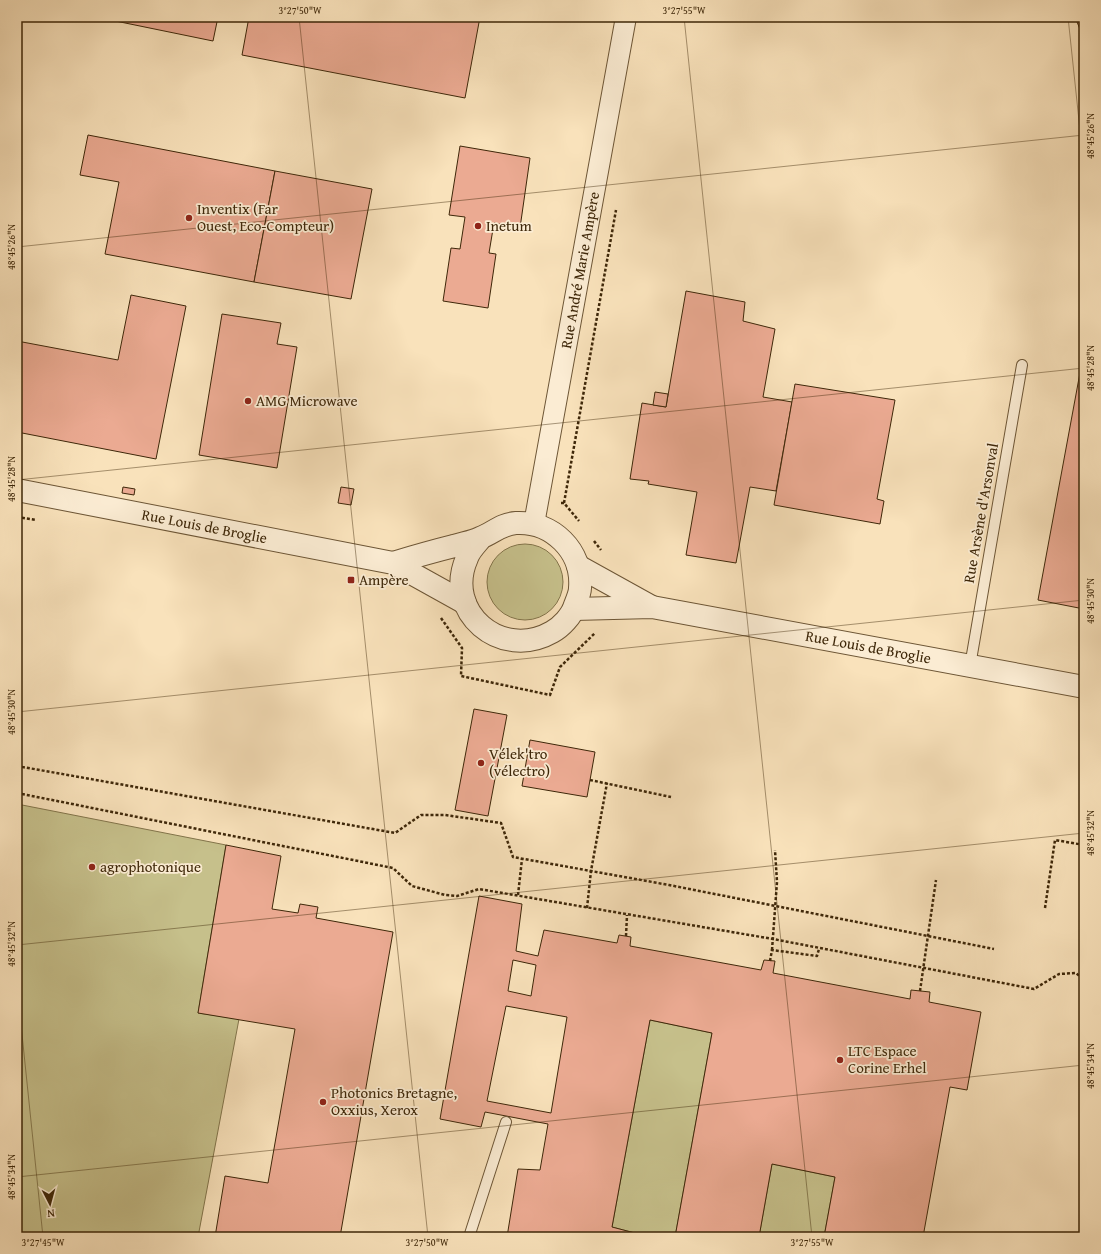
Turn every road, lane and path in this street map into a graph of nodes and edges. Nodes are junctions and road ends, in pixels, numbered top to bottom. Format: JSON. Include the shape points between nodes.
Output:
{"nodes":[{"id":1,"x":626,"y":17,"type":"edge"},
{"id":2,"x":618,"y":204,"type":"dead end"},
{"id":3,"x":1022,"y":365,"type":"dead end"},
{"id":4,"x":17,"y":492,"type":"edge"},
{"id":5,"x":564,"y":503,"type":"dead end"},
{"id":6,"x":17,"y":517,"type":"edge"},
{"id":7,"x":41,"y":521,"type":"dead end"},
{"id":8,"x":534,"y":524,"type":"junction"},
{"id":9,"x":481,"y":538,"type":"junction"},
{"id":10,"x":393,"y":562,"type":"junction"},
{"id":11,"x":578,"y":566,"type":"junction"},
{"id":12,"x":465,"y":604,"type":"junction"},
{"id":13,"x":652,"y":607,"type":"junction"},
{"id":14,"x":574,"y":609,"type":"junction"},
{"id":15,"x":437,"y":611,"type":"dead end"},
{"id":16,"x":598,"y":630,"type":"dead end"},
{"id":17,"x":970,"y":666,"type":"junction"},
{"id":18,"x":1084,"y":687,"type":"edge"},
{"id":19,"x":17,"y":766,"type":"edge"},
{"id":20,"x":590,"y":780,"type":"dead end"},
{"id":21,"x":607,"y":783,"type":"junction"},
{"id":22,"x":17,"y":793,"type":"edge"},
{"id":23,"x":671,"y":797,"type":"dead end"},
{"id":24,"x":1084,"y":846,"type":"edge"},
{"id":25,"x":775,"y":850,"type":"dead end"},
{"id":26,"x":522,"y":859,"type":"junction"},
{"id":27,"x":591,"y":871,"type":"junction"},
{"id":28,"x":936,"y":880,"type":"dead end"},
{"id":29,"x":518,"y":895,"type":"junction"},
{"id":30,"x":775,"y":906,"type":"junction"},
{"id":31,"x":587,"y":908,"type":"junction"},
{"id":32,"x":1045,"y":908,"type":"dead end"},
{"id":33,"x":627,"y":915,"type":"junction"},
{"id":34,"x":626,"y":936,"type":"dead end"},
{"id":35,"x":928,"y":936,"type":"junction"},
{"id":36,"x":773,"y":939,"type":"junction"},
{"id":37,"x":819,"y":949,"type":"junction"},
{"id":38,"x":994,"y":949,"type":"dead end"},
{"id":39,"x":772,"y":950,"type":"junction"},
{"id":40,"x":770,"y":961,"type":"dead end"},
{"id":41,"x":924,"y":968,"type":"junction"},
{"id":42,"x":1084,"y":980,"type":"edge"},
{"id":43,"x":920,"y":991,"type":"dead end"},
{"id":44,"x":506,"y":1122,"type":"dead end"},
{"id":45,"x":469,"y":1237,"type":"edge"}],
"edges":[{"from":1,"to":8,"type":"street","name":"Rue André Marie Ampère"},
{"from":2,"to":5,"type":"path"},
{"from":3,"to":17,"type":"lane","name":"Rue Arsène d'Arsonval"},
{"from":4,"to":10,"type":"street","name":"Rue Louis de Broglie"},
{"from":6,"to":7,"type":"path"},
{"from":8,"to":9,"type":"street","name":"Rue Louis de Broglie","via":[[515,523],[497,528]]},
{"from":8,"to":11,"type":"street","name":"Rue Louis de Broglie","via":[[554,533],[569,547]]},
{"from":9,"to":10,"type":"street","name":"Rue Louis de Broglie"},
{"from":9,"to":12,"type":"street","name":"Rue Louis de Broglie","via":[[467,557],[461,580]]},
{"from":10,"to":12,"type":"street","name":"Rue Louis de Broglie"},
{"from":11,"to":13,"type":"street","name":"Rue Louis de Broglie"},
{"from":11,"to":14,"type":"street","name":"Rue Louis de Broglie","via":[[580,588]]},
{"from":12,"to":14,"type":"street","name":"Rue Louis de Broglie","via":[[478,624],[496,637],[518,642],[540,639],[560,627]]},
{"from":13,"to":14,"type":"street","name":"Rue Louis de Broglie"},
{"from":13,"to":17,"type":"street","name":"Rue Louis de Broglie"},
{"from":15,"to":16,"type":"path","via":[[462,648],[461,676],[550,695],[560,667]]},
{"from":17,"to":18,"type":"street","name":"Rue Louis de Broglie"},
{"from":19,"to":26,"type":"path","via":[[395,833],[421,815],[445,815],[501,823],[513,857]]},
{"from":20,"to":21,"type":"path"},
{"from":21,"to":23,"type":"path"},
{"from":21,"to":27,"type":"path"},
{"from":22,"to":29,"type":"path","via":[[393,868],[412,886],[446,895],[457,896],[479,889]]},
{"from":24,"to":32,"type":"path","via":[[1055,840]]},
{"from":25,"to":30,"type":"path"},
{"from":26,"to":27,"type":"path"},
{"from":26,"to":29,"type":"path"},
{"from":27,"to":30,"type":"path"},
{"from":27,"to":31,"type":"path"},
{"from":28,"to":35,"type":"path"},
{"from":29,"to":31,"type":"path"},
{"from":30,"to":35,"type":"path"},
{"from":30,"to":36,"type":"path"},
{"from":31,"to":33,"type":"path"},
{"from":33,"to":34,"type":"path"},
{"from":33,"to":36,"type":"path"},
{"from":35,"to":38,"type":"path"},
{"from":35,"to":41,"type":"path"},
{"from":36,"to":37,"type":"path"},
{"from":36,"to":39,"type":"path"},
{"from":37,"to":39,"type":"path","via":[[817,956]]},
{"from":37,"to":41,"type":"path"},
{"from":39,"to":40,"type":"path"},
{"from":41,"to":42,"type":"path","via":[[1034,989],[1059,974],[1076,973]]},
{"from":41,"to":43,"type":"path"},
{"from":44,"to":45,"type":"lane"}]}
